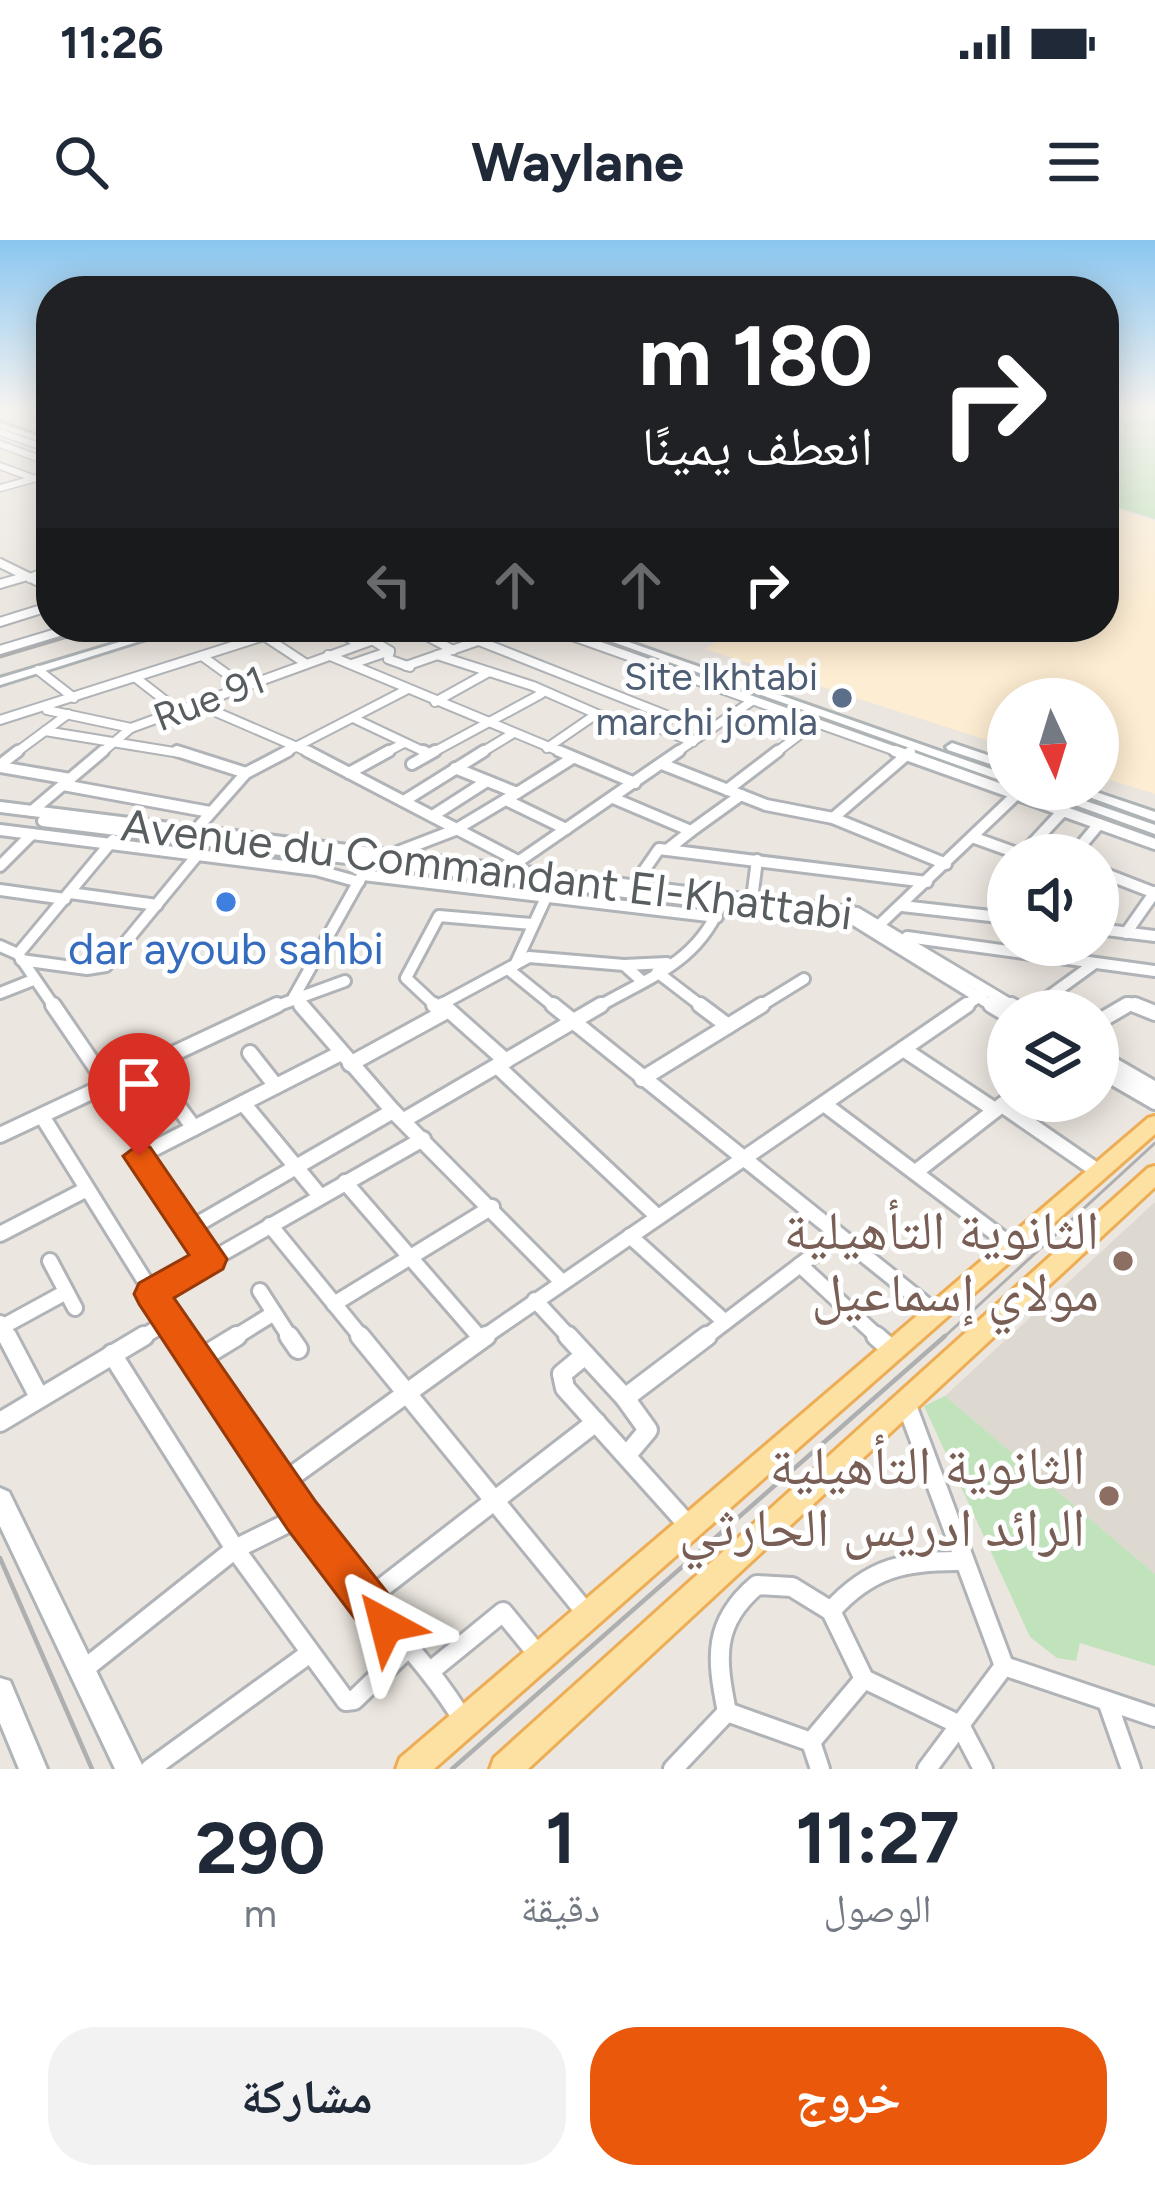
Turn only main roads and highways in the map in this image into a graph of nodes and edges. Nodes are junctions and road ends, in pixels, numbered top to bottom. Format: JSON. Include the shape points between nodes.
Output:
{"nodes":[{"id":1,"x":100,"y":642,"type":"edge"},
{"id":2,"x":130,"y":642,"type":"edge"},
{"id":3,"x":614,"y":642,"type":"edge"},
{"id":4,"x":645,"y":642,"type":"edge"},
{"id":5,"x":0,"y":678,"type":"edge"},
{"id":6,"x":987,"y":759,"type":"edge"},
{"id":7,"x":987,"y":772,"type":"edge"},
{"id":8,"x":1119,"y":805,"type":"edge"},
{"id":9,"x":1098,"y":810,"type":"edge"},
{"id":10,"x":1155,"y":817,"type":"edge"},
{"id":11,"x":1155,"y":830,"type":"edge"},
{"id":12,"x":1155,"y":1123,"type":"edge"},
{"id":13,"x":1155,"y":1174,"type":"edge"},
{"id":14,"x":0,"y":1500,"type":"edge"},
{"id":15,"x":0,"y":1691,"type":"edge"},
{"id":16,"x":33,"y":1769,"type":"edge"},
{"id":17,"x":130,"y":1769,"type":"edge"},
{"id":18,"x":411,"y":1769,"type":"edge"},
{"id":19,"x":505,"y":1769,"type":"edge"}],
"edges":[{"from":1,"to":5,"type":"main road"},
{"from":2,"to":5,"type":"main road"},
{"from":3,"to":7,"type":"main road"},
{"from":4,"to":6,"type":"main road"},
{"from":8,"to":10,"type":"main road"},
{"from":9,"to":11,"type":"main road"},
{"from":12,"to":18,"type":"main road"},
{"from":13,"to":19,"type":"main road"},
{"from":14,"to":17,"type":"main road"},
{"from":15,"to":16,"type":"main road"}]}
